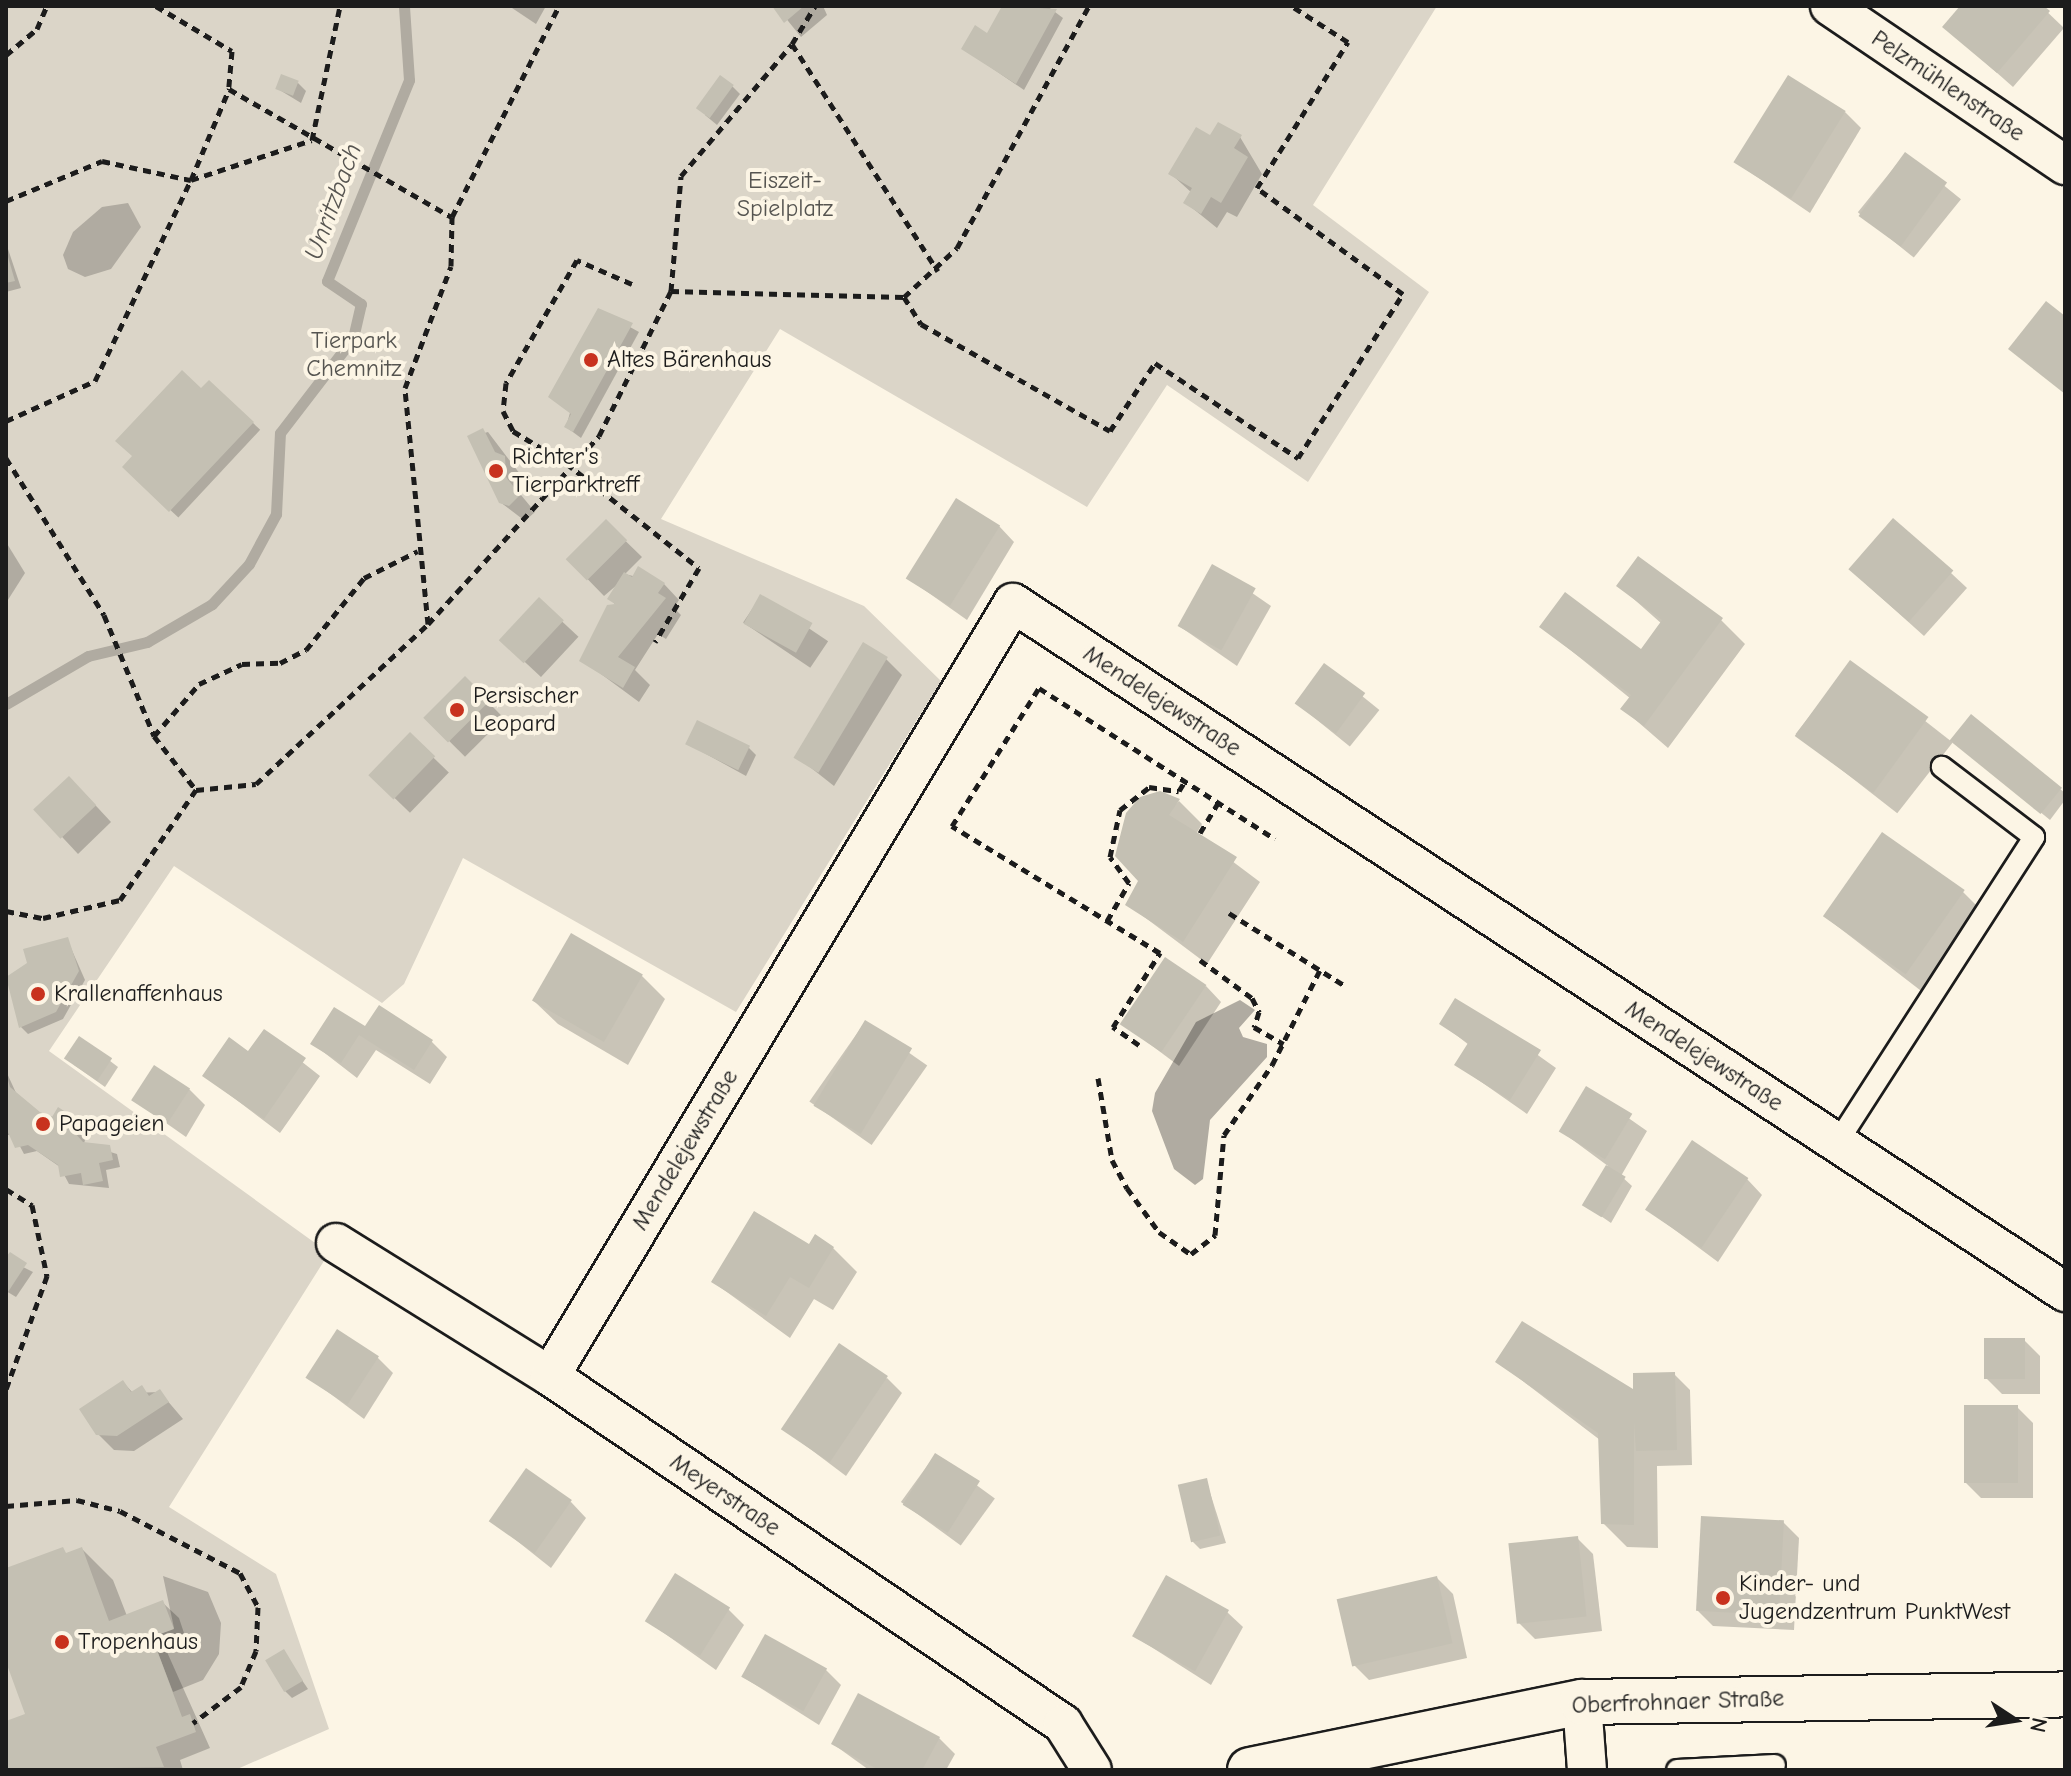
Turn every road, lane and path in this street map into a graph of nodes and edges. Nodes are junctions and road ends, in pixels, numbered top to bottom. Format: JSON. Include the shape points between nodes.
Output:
{"nodes":[{"id":1,"x":47,"y":6,"type":"edge"},
{"id":2,"x":156,"y":6,"type":"edge"},
{"id":3,"x":340,"y":6,"type":"edge"},
{"id":4,"x":559,"y":6,"type":"edge"},
{"id":5,"x":815,"y":6,"type":"edge"},
{"id":6,"x":1089,"y":6,"type":"edge"},
{"id":7,"x":1292,"y":6,"type":"edge"},
{"id":8,"x":1830,"y":6,"type":"edge"},
{"id":9,"x":792,"y":44,"type":"junction"},
{"id":10,"x":6,"y":55,"type":"edge"},
{"id":11,"x":229,"y":89,"type":"junction"},
{"id":12,"x":312,"y":140,"type":"junction"},
{"id":13,"x":2065,"y":165,"type":"edge"},
{"id":14,"x":191,"y":180,"type":"junction"},
{"id":15,"x":6,"y":201,"type":"edge"},
{"id":16,"x":452,"y":217,"type":"junction"},
{"id":17,"x":938,"y":271,"type":"junction"},
{"id":18,"x":632,"y":284,"type":"dead end"},
{"id":19,"x":671,"y":291,"type":"junction"},
{"id":20,"x":904,"y":297,"type":"junction"},
{"id":21,"x":6,"y":421,"type":"edge"},
{"id":22,"x":6,"y":458,"type":"edge"},
{"id":23,"x":566,"y":463,"type":"junction"},
{"id":24,"x":418,"y":551,"type":"junction"},
{"id":25,"x":428,"y":624,"type":"junction"},
{"id":26,"x":655,"y":642,"type":"dead end"},
{"id":27,"x":154,"y":736,"type":"junction"},
{"id":28,"x":1942,"y":767,"type":"dead end"},
{"id":29,"x":1185,"y":781,"type":"junction"},
{"id":30,"x":196,"y":790,"type":"junction"},
{"id":31,"x":1218,"y":803,"type":"junction"},
{"id":32,"x":1200,"y":833,"type":"dead end"},
{"id":33,"x":1275,"y":839,"type":"dead end"},
{"id":34,"x":6,"y":911,"type":"edge"},
{"id":35,"x":1229,"y":913,"type":"dead end"},
{"id":36,"x":1107,"y":921,"type":"junction"},
{"id":37,"x":1200,"y":960,"type":"dead end"},
{"id":38,"x":1320,"y":970,"type":"junction"},
{"id":39,"x":1347,"y":987,"type":"dead end"},
{"id":40,"x":1139,"y":1045,"type":"dead end"},
{"id":41,"x":1283,"y":1045,"type":"junction"},
{"id":42,"x":1098,"y":1078,"type":"dead end"},
{"id":43,"x":1837,"y":1143,"type":"junction"},
{"id":44,"x":6,"y":1189,"type":"edge"},
{"id":45,"x":336,"y":1243,"type":"dead end"},
{"id":46,"x":2065,"y":1292,"type":"edge"},
{"id":47,"x":550,"y":1376,"type":"junction"},
{"id":48,"x":6,"y":1389,"type":"edge"},
{"id":49,"x":6,"y":1506,"type":"edge"},
{"id":50,"x":2065,"y":1694,"type":"edge"},
{"id":51,"x":1582,"y":1702,"type":"junction"},
{"id":52,"x":193,"y":1723,"type":"dead end"},
{"id":53,"x":1775,"y":1765,"type":"dead end"},
{"id":54,"x":1092,"y":1770,"type":"edge"},
{"id":55,"x":1250,"y":1770,"type":"edge"},
{"id":56,"x":1587,"y":1770,"type":"edge"},
{"id":57,"x":1677,"y":1770,"type":"edge"}],
"edges":[{"from":1,"to":10,"type":"path","via":[[37,29]]},
{"from":2,"to":11,"type":"path","via":[[232,51]]},
{"from":3,"to":12,"type":"path"},
{"from":4,"to":16,"type":"path"},
{"from":5,"to":9,"type":"path"},
{"from":6,"to":17,"type":"path","via":[[957,248]]},
{"from":7,"to":20,"type":"path","via":[[1348,42],[1257,188],[1403,294],[1298,458],[1155,363],[1110,431],[921,324]]},
{"from":8,"to":13,"type":"street","name":"Pelzmühlenstraße"},
{"from":9,"to":17,"type":"path"},
{"from":9,"to":19,"type":"path","via":[[681,176]]},
{"from":11,"to":12,"type":"path"},
{"from":11,"to":14,"type":"path"},
{"from":12,"to":14,"type":"path"},
{"from":12,"to":16,"type":"path"},
{"from":14,"to":15,"type":"path","via":[[102,161]]},
{"from":14,"to":21,"type":"path","via":[[95,381]]},
{"from":16,"to":24,"type":"path","via":[[451,266],[405,388]]},
{"from":17,"to":20,"type":"path"},
{"from":18,"to":23,"type":"path","via":[[577,260],[506,383],[503,411],[513,431]]},
{"from":19,"to":20,"type":"path"},
{"from":19,"to":23,"type":"path","via":[[599,436]]},
{"from":22,"to":27,"type":"path","via":[[104,615],[120,666]]},
{"from":23,"to":25,"type":"path"},
{"from":23,"to":26,"type":"path","via":[[699,568]]},
{"from":24,"to":25,"type":"path"},
{"from":24,"to":27,"type":"path","via":[[364,578],[306,650],[280,663],[242,664],[199,684]]},
{"from":25,"to":30,"type":"path","via":[[256,784]]},
{"from":27,"to":30,"type":"path"},
{"from":28,"to":43,"type":"lane","via":[[2034,837]]},
{"from":29,"to":31,"type":"path"},
{"from":29,"to":36,"type":"path","via":[[1179,791],[1149,787],[1120,810],[1110,857],[1129,883]]},
{"from":29,"to":36,"type":"path","via":[[1039,688],[952,826]]},
{"from":30,"to":34,"type":"path","via":[[120,900],[43,918]]},
{"from":31,"to":32,"type":"path"},
{"from":31,"to":33,"type":"path"},
{"from":35,"to":38,"type":"path"},
{"from":36,"to":40,"type":"path","via":[[1160,953],[1113,1027]]},
{"from":37,"to":41,"type":"path","via":[[1252,998],[1259,1012],[1254,1027]]},
{"from":38,"to":39,"type":"path"},
{"from":38,"to":41,"type":"path"},
{"from":41,"to":42,"type":"path","via":[[1224,1135],[1215,1235],[1191,1254],[1159,1232],[1112,1160]]},
{"from":43,"to":46,"type":"street","name":"Mendelejewstraße"},
{"from":43,"to":47,"type":"street","name":"Mendelejewstraße","via":[[1013,603]]},
{"from":44,"to":48,"type":"path","via":[[32,1205],[47,1276]]},
{"from":45,"to":47,"type":"street","name":"Meyerstraße"},
{"from":47,"to":54,"type":"street","name":"Meyerstraße","via":[[1063,1724]]},
{"from":49,"to":52,"type":"path","via":[[77,1500],[120,1511],[240,1573],[258,1607],[256,1651],[241,1687]]},
{"from":50,"to":51,"type":"main road","name":"Oberfrohnaer Straße"},
{"from":51,"to":55,"type":"main road","name":"Oberfrohnaer Straße"},
{"from":51,"to":56,"type":"street"},
{"from":53,"to":57,"type":"lane"}]}
